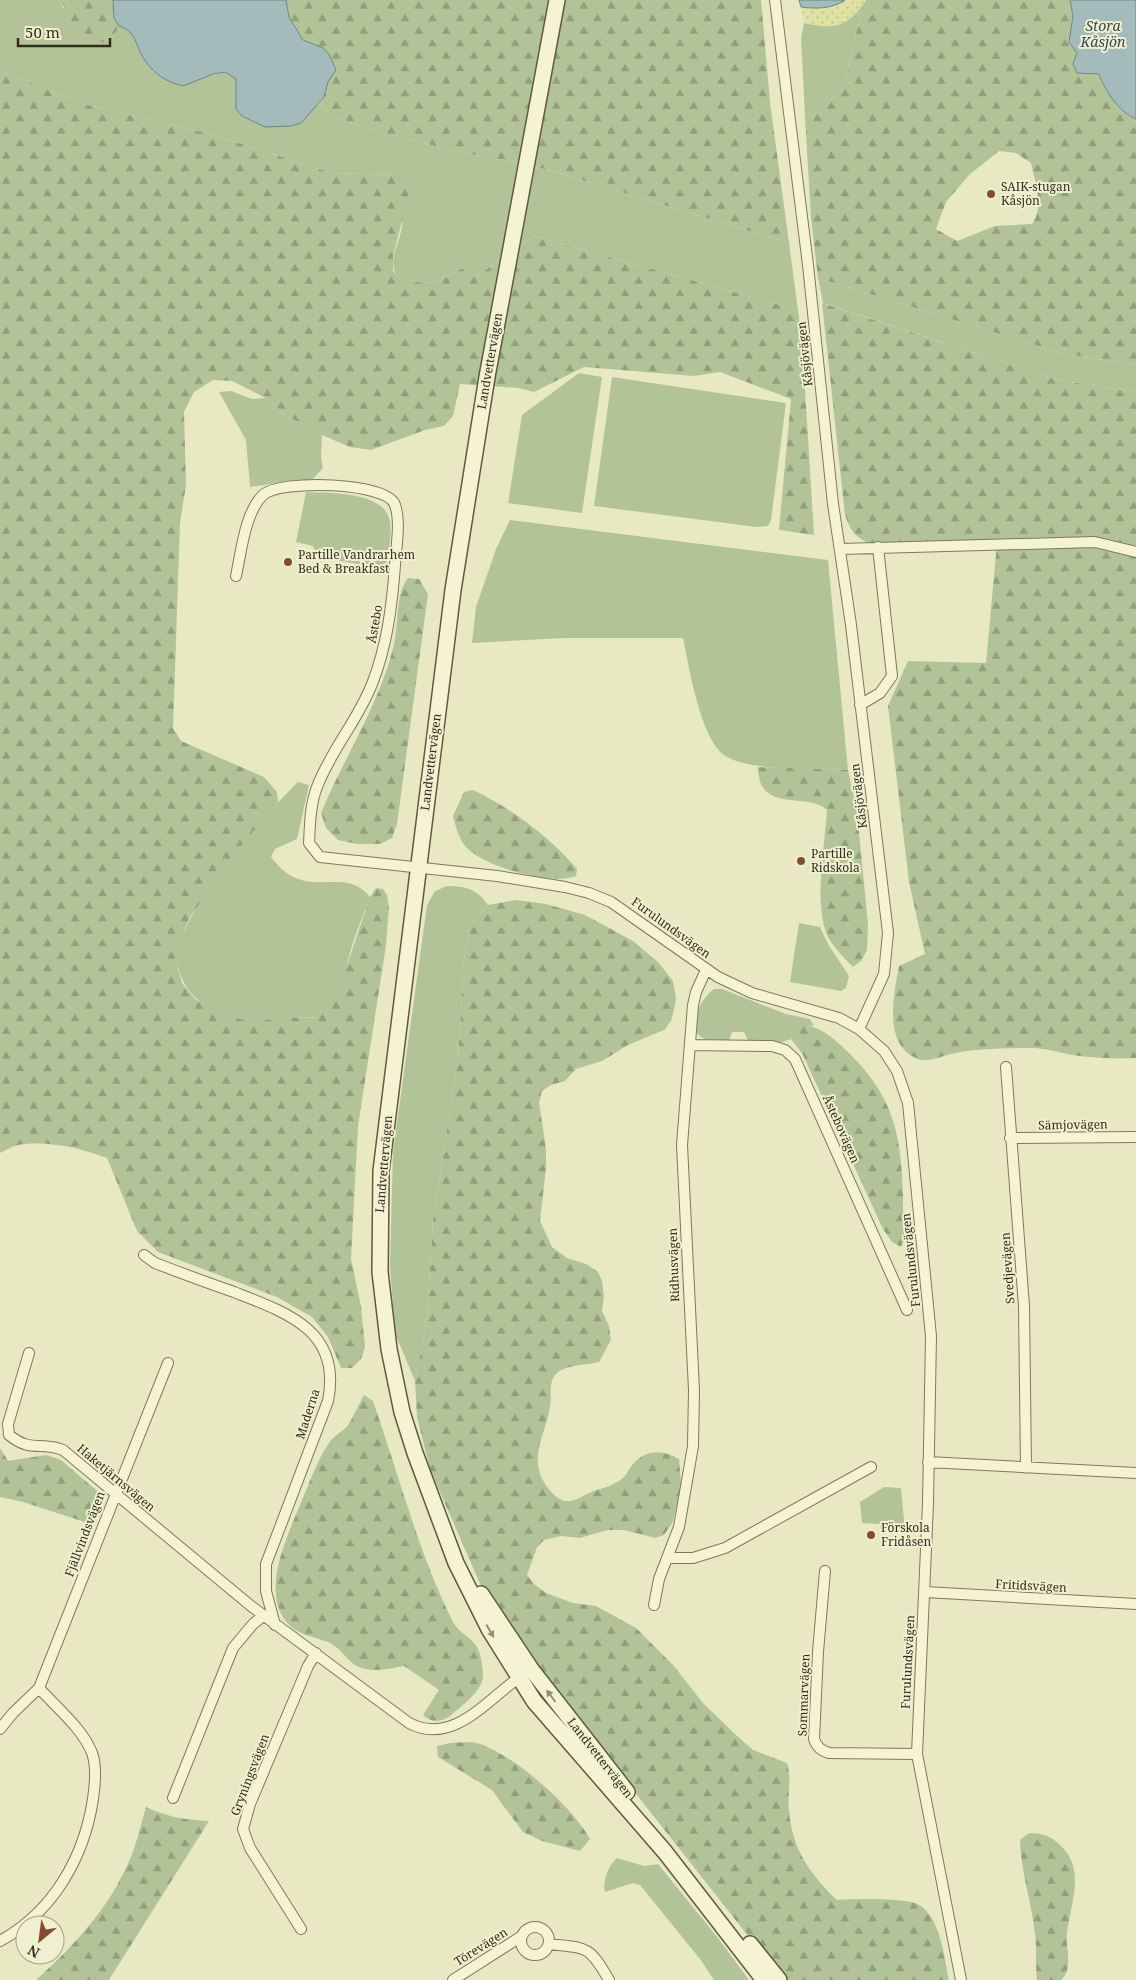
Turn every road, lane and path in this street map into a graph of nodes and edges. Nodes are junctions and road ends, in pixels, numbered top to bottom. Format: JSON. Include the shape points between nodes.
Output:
{"nodes":[{"id":1,"x":557,"y":0,"type":"edge"},
{"id":2,"x":775,"y":0,"type":"edge"},
{"id":3,"x":878,"y":547,"type":"junction"},
{"id":4,"x":841,"y":549,"type":"junction"},
{"id":5,"x":1136,"y":552,"type":"edge"},
{"id":6,"x":236,"y":576,"type":"dead end"},
{"id":7,"x":860,"y":705,"type":"junction"},
{"id":8,"x":417,"y":868,"type":"junction"},
{"id":9,"x":706,"y":970,"type":"junction"},
{"id":10,"x":859,"y":1029,"type":"junction"},
{"id":11,"x":690,"y":1045,"type":"junction"},
{"id":12,"x":1006,"y":1066,"type":"dead end"},
{"id":13,"x":1136,"y":1137,"type":"edge"},
{"id":14,"x":1010,"y":1138,"type":"junction"},
{"id":15,"x":144,"y":1255,"type":"dead end"},
{"id":16,"x":907,"y":1310,"type":"dead end"},
{"id":17,"x":29,"y":1353,"type":"dead end"},
{"id":18,"x":168,"y":1363,"type":"dead end"},
{"id":19,"x":928,"y":1462,"type":"junction"},
{"id":20,"x":871,"y":1467,"type":"dead end"},
{"id":21,"x":1026,"y":1468,"type":"junction"},
{"id":22,"x":1136,"y":1474,"type":"edge"},
{"id":23,"x":114,"y":1494,"type":"junction"},
{"id":24,"x":442,"y":1522,"type":"junction"},
{"id":25,"x":667,"y":1558,"type":"junction"},
{"id":26,"x":825,"y":1571,"type":"dead end"},
{"id":27,"x":925,"y":1592,"type":"junction"},
{"id":28,"x":1136,"y":1604,"type":"edge"},
{"id":29,"x":654,"y":1605,"type":"dead end"},
{"id":30,"x":263,"y":1616,"type":"junction"},
{"id":31,"x":275,"y":1625,"type":"junction"},
{"id":32,"x":316,"y":1653,"type":"junction"},
{"id":33,"x":531,"y":1669,"type":"junction"},
{"id":34,"x":518,"y":1678,"type":"junction"},
{"id":35,"x":39,"y":1688,"type":"junction"},
{"id":36,"x":0,"y":1729,"type":"edge"},
{"id":37,"x":917,"y":1754,"type":"junction"},
{"id":38,"x":173,"y":1798,"type":"dead end"},
{"id":39,"x":301,"y":1929,"type":"dead end"},
{"id":40,"x":522,"y":1936,"type":"junction"},
{"id":41,"x":0,"y":1940,"type":"edge"},
{"id":42,"x":549,"y":1944,"type":"junction"},
{"id":43,"x":453,"y":1980,"type":"edge"},
{"id":44,"x":609,"y":1980,"type":"edge"},
{"id":45,"x":764,"y":1980,"type":"edge"},
{"id":46,"x":779,"y":1980,"type":"edge"},
{"id":47,"x":962,"y":1980,"type":"edge"}],
"edges":[{"from":1,"to":8,"type":"street","name":"Landvettervägen","via":[[465,510]]},
{"from":2,"to":4,"type":"street","name":"Kåsjövägen","via":[[833,504]]},
{"from":3,"to":4,"type":"street"},
{"from":3,"to":5,"type":"street","via":[[1095,542]]},
{"from":3,"to":7,"type":"street","via":[[892,676],[880,693]]},
{"from":4,"to":7,"type":"street","name":"Kåsjövägen"},
{"from":6,"to":8,"type":"street","name":"Åstebo","via":[[252,512],[267,492],[275,488],[308,485],[360,489],[392,498],[396,505],[397,540],[386,639],[363,703],[316,789],[309,843],[320,857]]},
{"from":7,"to":10,"type":"street","name":"Kåsjövägen","via":[[888,933],[884,974]]},
{"from":8,"to":9,"type":"street","name":"Furulundsvägen","via":[[497,876],[589,893],[624,909]]},
{"from":8,"to":24,"type":"street","name":"Landvettervägen","via":[[381,1171],[380,1272],[389,1349],[402,1412]]},
{"from":9,"to":10,"type":"street","name":"Furulundsvägen","via":[[752,993],[839,1018]]},
{"from":9,"to":11,"type":"street","name":"Ridhusvägen","via":[[696,992]]},
{"from":10,"to":19,"type":"street","name":"Furulundsvägen","via":[[884,1051],[896,1071],[908,1104],[930,1336]]},
{"from":11,"to":16,"type":"street","name":"Åstebovägen","via":[[772,1046],[785,1050],[795,1059]]},
{"from":11,"to":25,"type":"street","name":"Ridhusvägen","via":[[682,1144],[694,1424],[691,1464],[679,1527]]},
{"from":12,"to":14,"type":"street","name":"Svedjevägen"},
{"from":13,"to":14,"type":"street","name":"Sämjovägen"},
{"from":14,"to":21,"type":"street","name":"Svedjevägen","via":[[1024,1306]]},
{"from":15,"to":31,"type":"street","name":"Maderna","via":[[289,1314],[311,1332],[325,1354],[330,1380],[328,1401],[266,1564],[266,1591]]},
{"from":17,"to":23,"type":"street","name":"Haketjärnsvägen","via":[[8,1424],[9,1435],[22,1445],[54,1446],[62,1450]]},
{"from":18,"to":23,"type":"street","name":"Fjällvindsvägen"},
{"from":19,"to":21,"type":"street"},
{"from":19,"to":27,"type":"street","name":"Furulundsvägen"},
{"from":20,"to":25,"type":"street","via":[[725,1548],[693,1558]]},
{"from":21,"to":22,"type":"street"},
{"from":23,"to":30,"type":"street","name":"Haketjärnsvägen"},
{"from":23,"to":35,"type":"street","name":"Fjällvindsvägen"},
{"from":24,"to":33,"type":"street","name":"Landvettervägen","via":[[487,1606]]},
{"from":24,"to":34,"type":"street","name":"Landvettervägen","one_way":true,"via":[[469,1591]]},
{"from":25,"to":29,"type":"street","name":"Ridhusvägen"},
{"from":26,"to":37,"type":"street","name":"Sommarvägen","via":[[814,1739],[817,1745],[821,1751],[829,1753]]},
{"from":27,"to":28,"type":"street","name":"Fritidsvägen"},
{"from":27,"to":37,"type":"street","name":"Furulundsvägen"},
{"from":30,"to":31,"type":"street","name":"Haketjärnsvägen"},
{"from":30,"to":38,"type":"street","via":[[233,1648]]},
{"from":31,"to":32,"type":"street","name":"Haketjärnsvägen"},
{"from":32,"to":34,"type":"street","name":"Haketjärnsvägen","via":[[409,1723],[428,1731],[444,1729],[472,1715]]},
{"from":32,"to":39,"type":"street","name":"Gryningsvägen","via":[[250,1804],[243,1829],[250,1848]]},
{"from":33,"to":34,"type":"street","name":"Haketjärnsvägen"},
{"from":46,"to":33,"type":"street","name":"Landvettervägen","one_way":true},
{"from":34,"to":45,"type":"street","name":"Landvettervägen","via":[[534,1701],[666,1852]]},
{"from":35,"to":36,"type":"street","name":"Fjällvindsvägen"},
{"from":35,"to":41,"type":"street","via":[[88,1744],[93,1756],[94,1793],[90,1818],[77,1856],[61,1885],[24,1925]]},
{"from":37,"to":47,"type":"street","name":"Furulundsvägen"},
{"from":40,"to":42,"type":"street","name":"Törevägen","via":[[529,1929],[539,1928],[547,1934]]},
{"from":40,"to":42,"type":"street","name":"Törevägen","via":[[523,1948],[532,1955],[543,1953]]},
{"from":40,"to":43,"type":"street","name":"Törevägen"},
{"from":42,"to":44,"type":"street","via":[[584,1948],[593,1954]]}]}
